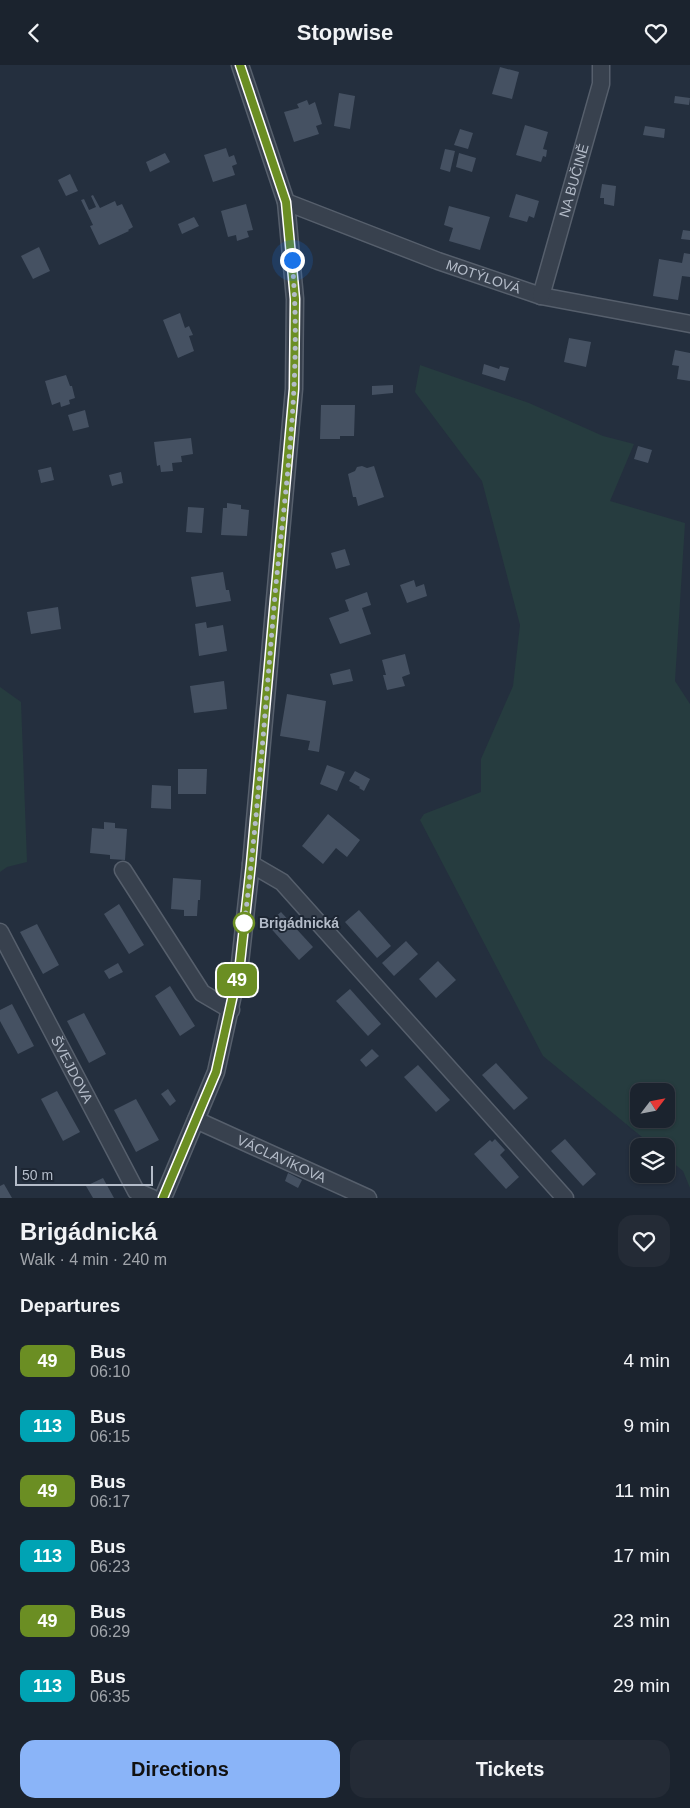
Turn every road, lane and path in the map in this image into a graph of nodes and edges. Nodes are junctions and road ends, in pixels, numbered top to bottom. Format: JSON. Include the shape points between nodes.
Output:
{"nodes":[{"id":1,"x":240,"y":65,"type":"edge"},
{"id":2,"x":601,"y":65,"type":"edge"},
{"id":3,"x":286,"y":202,"type":"junction"},
{"id":4,"x":540,"y":296,"type":"junction"},
{"id":5,"x":690,"y":324,"type":"edge"},
{"id":6,"x":251,"y":864,"type":"junction"},
{"id":7,"x":123,"y":870,"type":"dead end"},
{"id":8,"x":0,"y":932,"type":"edge"},
{"id":9,"x":231,"y":1010,"type":"junction"},
{"id":10,"x":196,"y":1120,"type":"junction"},
{"id":11,"x":564,"y":1197,"type":"edge"},
{"id":12,"x":152,"y":1198,"type":"edge"},
{"id":13,"x":162,"y":1198,"type":"edge"},
{"id":14,"x":368,"y":1198,"type":"edge"}],
"edges":[{"from":1,"to":3,"type":"street"},
{"from":2,"to":4,"type":"street","name":"NA BUČINĚ","via":[[601,84]]},
{"from":3,"to":4,"type":"street","name":"MOTÝLOVÁ","via":[[438,261]]},
{"from":3,"to":6,"type":"street","via":[[295,299],[294,389]]},
{"from":4,"to":5,"type":"street","name":"MOTÝLOVÁ"},
{"from":6,"to":9,"type":"street","via":[[240,963]]},
{"from":6,"to":11,"type":"street","via":[[282,882]]},
{"from":7,"to":9,"type":"street","via":[[202,993]]},
{"from":8,"to":12,"type":"street","name":"ŠVEJDOVA","via":[[136,1191]]},
{"from":9,"to":10,"type":"street","via":[[216,1072]]},
{"from":10,"to":13,"type":"street"},
{"from":10,"to":14,"type":"street","name":"VÁCLAVÍKOVA"}]}
